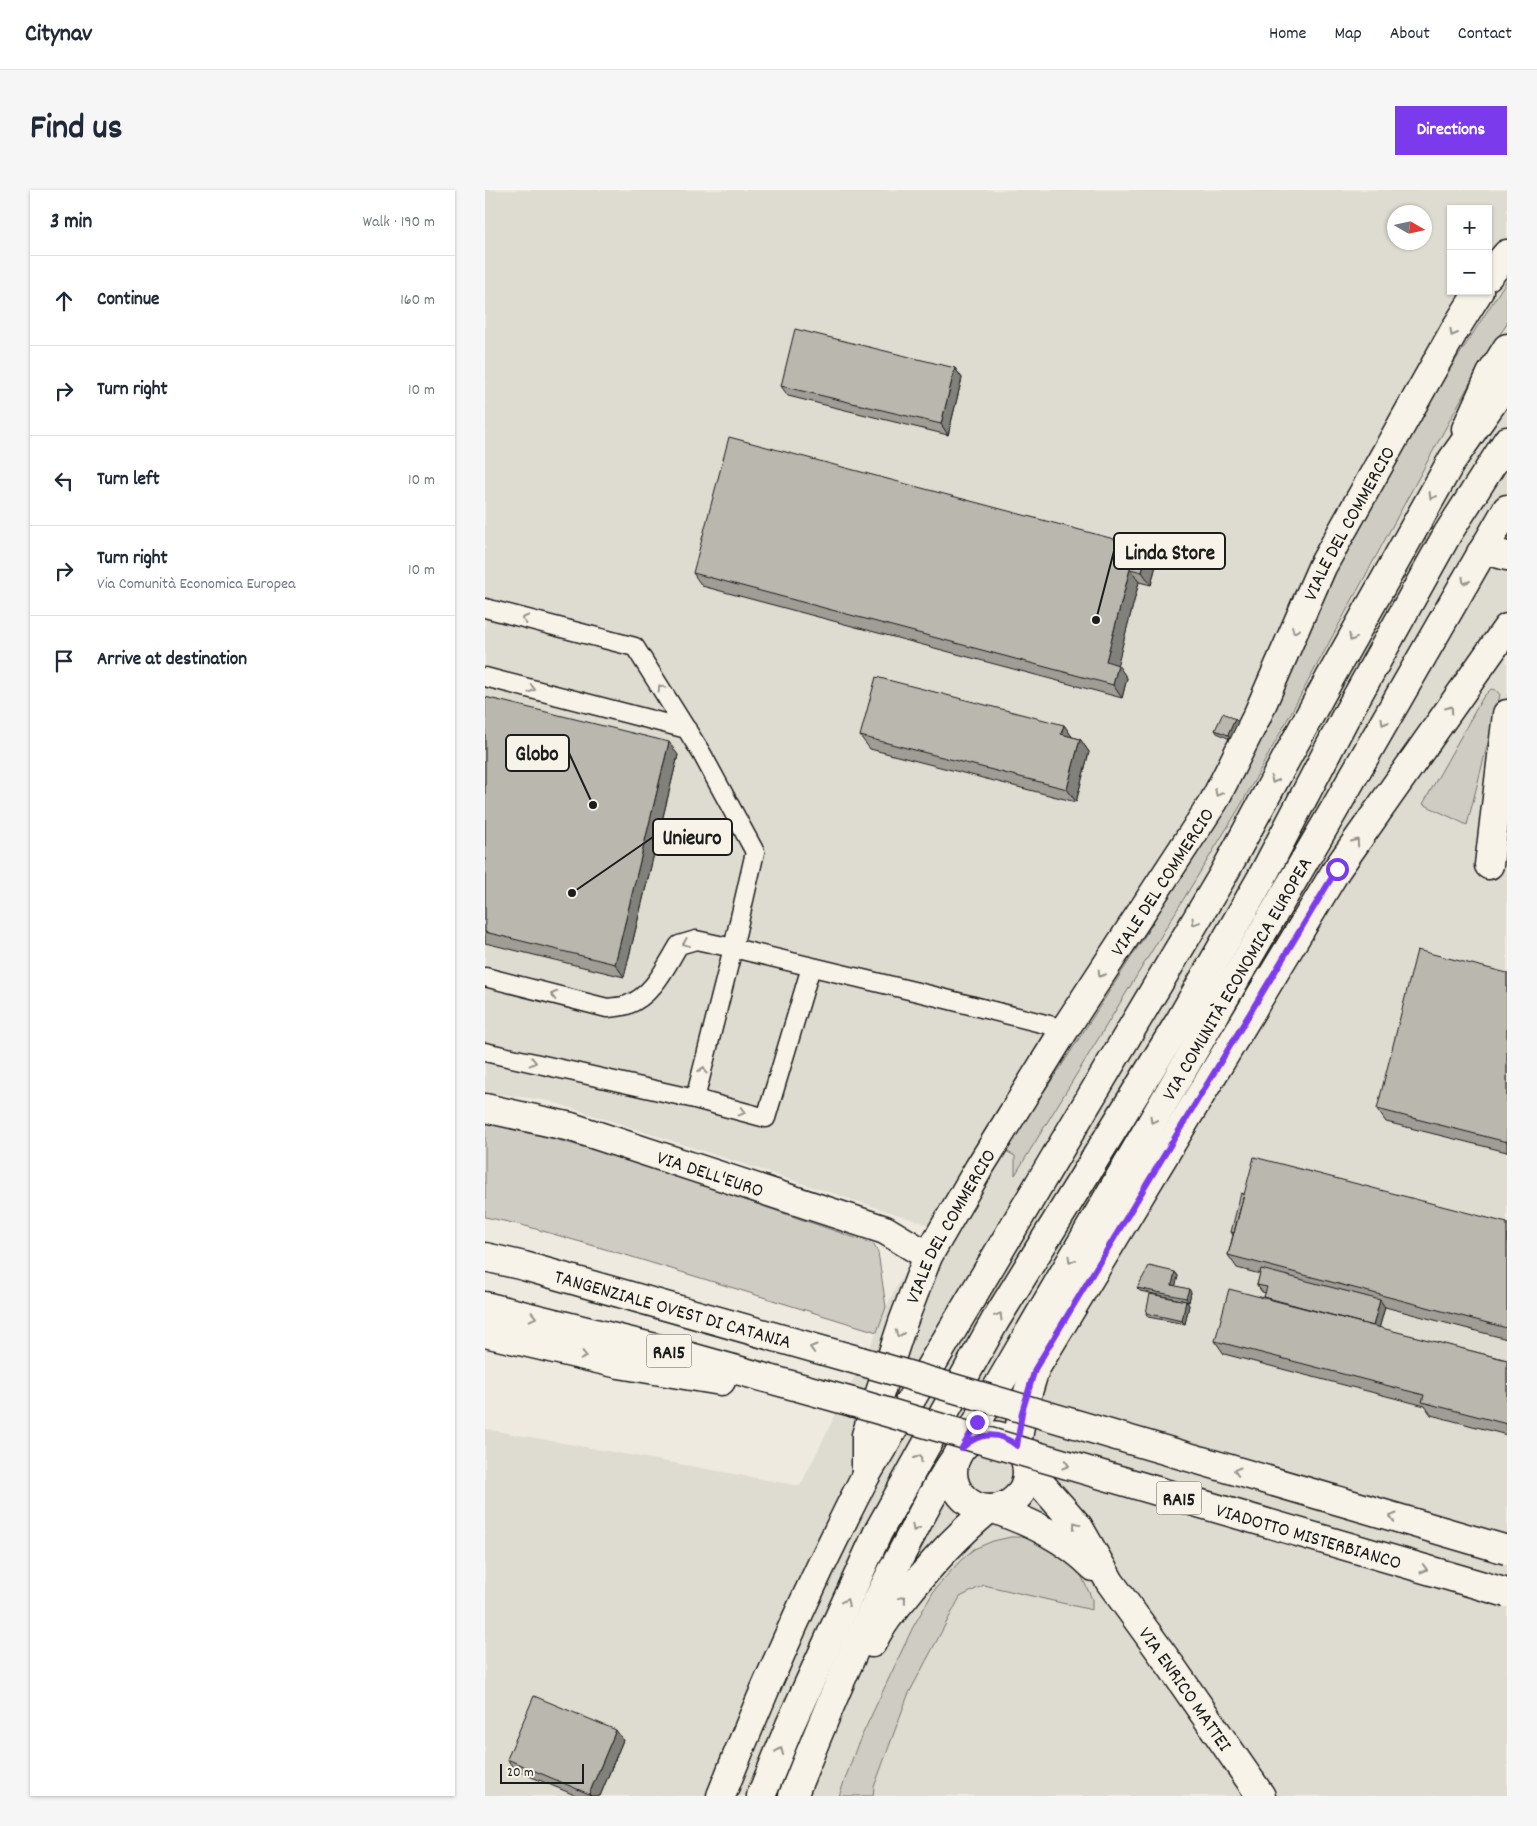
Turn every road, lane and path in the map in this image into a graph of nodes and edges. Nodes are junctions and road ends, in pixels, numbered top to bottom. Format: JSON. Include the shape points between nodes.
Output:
{"nodes":[{"id":1,"x":1507,"y":254,"type":"edge"},
{"id":2,"x":1492,"y":271,"type":"edge"},
{"id":3,"x":1476,"y":295,"type":"edge"},
{"id":4,"x":1507,"y":348,"type":"edge"},
{"id":5,"x":1507,"y":382,"type":"edge"},
{"id":6,"x":1507,"y":441,"type":"edge"},
{"id":7,"x":1453,"y":460,"type":"junction"},
{"id":8,"x":1507,"y":509,"type":"edge"},
{"id":9,"x":1494,"y":555,"type":"edge"},
{"id":10,"x":485,"y":608,"type":"edge"},
{"id":11,"x":1507,"y":628,"type":"edge"},
{"id":12,"x":485,"y":677,"type":"edge"},
{"id":13,"x":1507,"y":714,"type":"edge"},
{"id":14,"x":687,"y":729,"type":"junction"},
{"id":15,"x":1489,"y":865,"type":"dead end"},
{"id":16,"x":733,"y":948,"type":"junction"},
{"id":17,"x":811,"y":967,"type":"junction"},
{"id":18,"x":485,"y":977,"type":"edge"},
{"id":19,"x":1065,"y":1029,"type":"junction"},
{"id":20,"x":485,"y":1052,"type":"edge"},
{"id":21,"x":695,"y":1099,"type":"junction"},
{"id":22,"x":485,"y":1108,"type":"edge"},
{"id":23,"x":485,"y":1256,"type":"edge"},
{"id":24,"x":929,"y":1256,"type":"junction"},
{"id":25,"x":485,"y":1306,"type":"edge"},
{"id":26,"x":485,"y":1333,"type":"edge"},
{"id":27,"x":860,"y":1361,"type":"joint"},
{"id":28,"x":851,"y":1402,"type":"junction"},
{"id":29,"x":1019,"y":1448,"type":"junction"},
{"id":30,"x":960,"y":1452,"type":"junction"},
{"id":31,"x":866,"y":1475,"type":"junction"},
{"id":32,"x":991,"y":1509,"type":"junction"},
{"id":33,"x":1507,"y":1550,"type":"edge"},
{"id":34,"x":1110,"y":1582,"type":"junction"},
{"id":35,"x":1507,"y":1593,"type":"edge"},
{"id":36,"x":721,"y":1796,"type":"edge"},
{"id":37,"x":761,"y":1796,"type":"edge"},
{"id":38,"x":793,"y":1796,"type":"edge"},
{"id":39,"x":800,"y":1796,"type":"edge"},
{"id":40,"x":1261,"y":1796,"type":"edge"}],
"edges":[{"from":1,"to":2,"type":"main road"},
{"from":3,"to":19,"type":"main road","name":"VIALE DEL COMMERCIO","one_way":true,"via":[[1322,567],[1257,716],[1214,801]]},
{"from":4,"to":7,"type":"main road","via":[[1491,374]]},
{"from":5,"to":7,"type":"main road"},
{"from":37,"to":6,"type":"main road","one_way":true,"via":[[878,1532],[995,1321],[1181,1018],[1262,877],[1346,716],[1434,559]]},
{"from":7,"to":31,"type":"main road","one_way":true,"via":[[1223,875]]},
{"from":8,"to":9,"type":"main road","name":"VIA COMUNITÀ ECONOMICA EUROPEA"},
{"from":9,"to":30,"type":"main road","name":"VIA COMUNITÀ ECONOMICA EUROPEA","one_way":true,"via":[[1339,801]]},
{"from":14,"to":10,"type":"lane","one_way":true,"via":[[635,647]]},
{"from":29,"to":11,"type":"main road","one_way":true,"via":[[1022,1412],[1035,1369],[1337,869]]},
{"from":12,"to":14,"type":"lane","one_way":true},
{"from":13,"to":15,"type":"main road"},
{"from":14,"to":16,"type":"lane","via":[[755,852]]},
{"from":16,"to":17,"type":"lane"},
{"from":16,"to":18,"type":"lane","one_way":true,"via":[[695,940],[679,945],[646,994],[628,1004],[607,1008]]},
{"from":21,"to":16,"type":"lane","one_way":true},
{"from":17,"to":19,"type":"lane"},
{"from":21,"to":17,"type":"lane","one_way":true,"via":[[766,1118]]},
{"from":19,"to":24,"type":"main road","name":"VIALE DEL COMMERCIO"},
{"from":20,"to":21,"type":"lane","one_way":true},
{"from":22,"to":24,"type":"main road","name":"VIA DELL'EURO","via":[[571,1127],[885,1230]]},
{"from":27,"to":23,"type":"main road","name":"TANGENZIALE OVEST DI CATANIA","number":"RA15","one_way":true},
{"from":24,"to":31,"type":"main road","name":"VIALE DEL COMMERCIO","one_way":true,"via":[[903,1322],[866,1435]]},
{"from":25,"to":28,"type":"main road","name":"TANGENZIALE OVEST DI CATANIA","number":"RA15","one_way":true,"via":[[676,1353]]},
{"from":26,"to":28,"type":"main road","one_way":true,"via":[[619,1364]]},
{"from":33,"to":27,"type":"main road","name":"VIADOTTO MISTERBIANCO","number":"RA15","one_way":true,"bridge":true},
{"from":28,"to":35,"type":"main road","name":"VIADOTTO MISTERBIANCO","number":"RA15","one_way":true,"bridge":true},
{"from":29,"to":30,"type":"main road","via":[[1010,1440],[993,1435],[976,1438]]},
{"from":29,"to":32,"type":"main road","via":[[1027,1469],[1024,1488],[1011,1503]]},
{"from":34,"to":29,"type":"main road","one_way":true,"via":[[1078,1526],[1040,1483]]},
{"from":30,"to":32,"type":"main road","via":[[953,1474],[959,1491],[972,1504]]},
{"from":30,"to":38,"type":"main road","name":"VIA COMUNITÀ ECONOMICA EUROPEA","one_way":true,"via":[[939,1481],[876,1600]]},
{"from":31,"to":36,"type":"main road","via":[[822,1561],[752,1717]]},
{"from":32,"to":34,"type":"main road","via":[[1030,1522],[1053,1534],[1080,1553]]},
{"from":39,"to":32,"type":"main road","one_way":true,"via":[[878,1630],[928,1567],[973,1522]]},
{"from":34,"to":40,"type":"main road","name":"VIA ENRICO MATTEI"}]}
